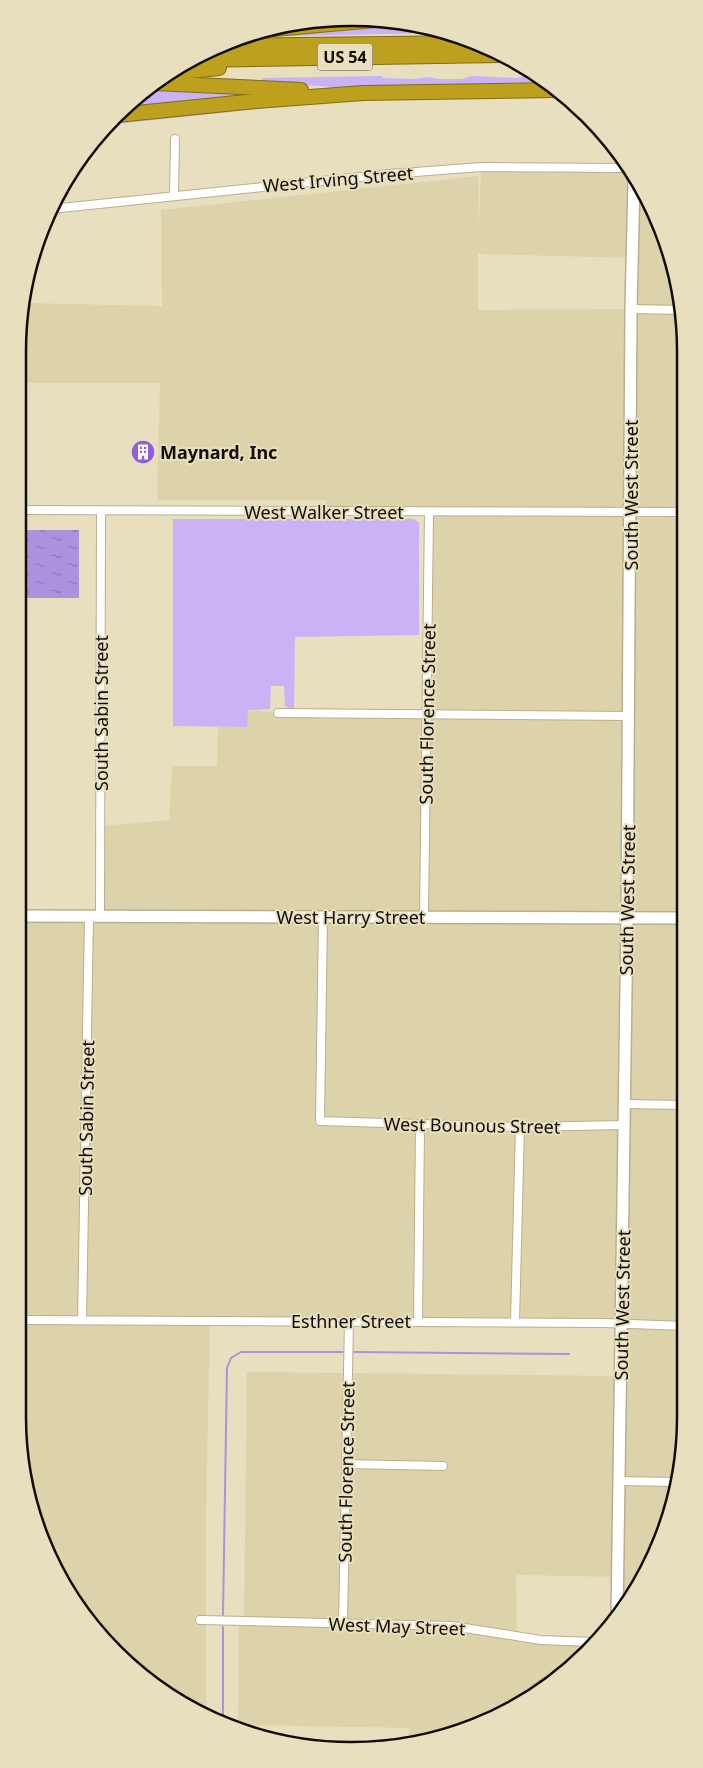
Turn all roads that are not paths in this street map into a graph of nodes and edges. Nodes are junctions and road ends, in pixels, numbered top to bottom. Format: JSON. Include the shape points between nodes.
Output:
{"nodes":[{"id":1,"x":454,"y":43,"type":"edge"},
{"id":2,"x":242,"y":46,"type":"edge"},
{"id":3,"x":485,"y":55,"type":"edge"},
{"id":4,"x":448,"y":56,"type":"junction"},
{"id":5,"x":209,"y":60,"type":"edge"},
{"id":6,"x":187,"y":71,"type":"edge"},
{"id":7,"x":167,"y":84,"type":"edge"},
{"id":8,"x":545,"y":90,"type":"edge"},
{"id":9,"x":363,"y":93,"type":"junction"},
{"id":10,"x":130,"y":114,"type":"edge"},
{"id":11,"x":175,"y":139,"type":"dead end"},
{"id":12,"x":620,"y":168,"type":"edge"},
{"id":13,"x":634,"y":190,"type":"edge"},
{"id":14,"x":174,"y":196,"type":"junction"},
{"id":15,"x":60,"y":208,"type":"edge"},
{"id":16,"x":631,"y":309,"type":"junction"},
{"id":17,"x":674,"y":310,"type":"edge"},
{"id":18,"x":26,"y":510,"type":"edge"},
{"id":19,"x":101,"y":511,"type":"junction"},
{"id":20,"x":428,"y":512,"type":"junction"},
{"id":21,"x":631,"y":512,"type":"junction"},
{"id":22,"x":677,"y":512,"type":"edge"},
{"id":23,"x":278,"y":713,"type":"dead end"},
{"id":24,"x":427,"y":714,"type":"junction"},
{"id":25,"x":629,"y":716,"type":"junction"},
{"id":26,"x":26,"y":916,"type":"edge"},
{"id":27,"x":94,"y":916,"type":"junction"},
{"id":28,"x":323,"y":916,"type":"junction"},
{"id":29,"x":424,"y":917,"type":"junction"},
{"id":30,"x":628,"y":918,"type":"junction"},
{"id":31,"x":677,"y":918,"type":"edge"},
{"id":32,"x":625,"y":1104,"type":"junction"},
{"id":33,"x":677,"y":1105,"type":"edge"},
{"id":34,"x":624,"y":1124,"type":"junction"},
{"id":35,"x":420,"y":1125,"type":"junction"},
{"id":36,"x":520,"y":1127,"type":"junction"},
{"id":37,"x":26,"y":1320,"type":"edge"},
{"id":38,"x":82,"y":1320,"type":"junction"},
{"id":39,"x":349,"y":1322,"type":"junction"},
{"id":40,"x":418,"y":1322,"type":"junction"},
{"id":41,"x":515,"y":1322,"type":"junction"},
{"id":42,"x":620,"y":1324,"type":"junction"},
{"id":43,"x":677,"y":1326,"type":"edge"},
{"id":44,"x":346,"y":1464,"type":"junction"},
{"id":45,"x":444,"y":1466,"type":"dead end"},
{"id":46,"x":619,"y":1481,"type":"junction"},
{"id":47,"x":671,"y":1482,"type":"edge"},
{"id":48,"x":617,"y":1604,"type":"edge"},
{"id":49,"x":200,"y":1620,"type":"dead end"},
{"id":50,"x":343,"y":1623,"type":"junction"},
{"id":51,"x":585,"y":1642,"type":"edge"}],
"edges":[{"from":1,"to":2,"type":"highway","number":"US 54"},
{"from":3,"to":4,"type":"highway","number":"US 54"},
{"from":4,"to":5,"type":"highway","number":"US 54"},
{"from":4,"to":6,"type":"highway"},
{"from":7,"to":9,"type":"highway"},
{"from":8,"to":9,"type":"highway"},
{"from":9,"to":10,"type":"highway"},
{"from":11,"to":14,"type":"street"},
{"from":12,"to":14,"type":"street","name":"West Irving Street","via":[[481,167]]},
{"from":13,"to":16,"type":"main road","name":"South West Street"},
{"from":14,"to":15,"type":"street","name":"West Irving Street"},
{"from":16,"to":17,"type":"street"},
{"from":16,"to":21,"type":"main road","name":"South West Street"},
{"from":18,"to":19,"type":"street","name":"West Walker Street"},
{"from":19,"to":20,"type":"street","name":"West Walker Street"},
{"from":19,"to":27,"type":"street","name":"South Sabin Street"},
{"from":20,"to":21,"type":"street","name":"West Walker Street"},
{"from":20,"to":24,"type":"street","name":"South Florence Street"},
{"from":21,"to":22,"type":"street","name":"West Walker Street"},
{"from":21,"to":25,"type":"main road","name":"South West Street"},
{"from":23,"to":24,"type":"street"},
{"from":24,"to":25,"type":"street"},
{"from":24,"to":29,"type":"street","name":"South Florence Street"},
{"from":25,"to":30,"type":"main road","name":"South West Street"},
{"from":26,"to":27,"type":"main road","name":"West Harry Street"},
{"from":27,"to":28,"type":"main road","name":"West Harry Street"},
{"from":27,"to":38,"type":"street","name":"South Sabin Street"},
{"from":28,"to":29,"type":"main road","name":"West Harry Street"},
{"from":28,"to":35,"type":"street","name":"West Bounous Street","via":[[320,1121]]},
{"from":29,"to":30,"type":"main road","name":"West Harry Street"},
{"from":30,"to":31,"type":"main road","name":"West Harry Street"},
{"from":30,"to":32,"type":"main road","name":"South West Street"},
{"from":32,"to":33,"type":"street"},
{"from":32,"to":34,"type":"main road","name":"South West Street"},
{"from":34,"to":36,"type":"street","name":"West Bounous Street"},
{"from":34,"to":42,"type":"main road","name":"South West Street"},
{"from":35,"to":36,"type":"street","name":"West Bounous Street"},
{"from":35,"to":40,"type":"street"},
{"from":36,"to":41,"type":"street"},
{"from":37,"to":38,"type":"street","name":"Esthner Street"},
{"from":38,"to":39,"type":"street","name":"Esthner Street"},
{"from":39,"to":40,"type":"street","name":"Esthner Street"},
{"from":39,"to":44,"type":"street","name":"South Florence Street"},
{"from":40,"to":41,"type":"street","name":"Esthner Street"},
{"from":41,"to":42,"type":"street","name":"Esthner Street"},
{"from":42,"to":43,"type":"street","name":"Esthner Street"},
{"from":42,"to":46,"type":"main road","name":"South West Street"},
{"from":44,"to":45,"type":"street"},
{"from":44,"to":50,"type":"street","name":"South Florence Street"},
{"from":46,"to":47,"type":"street"},
{"from":46,"to":48,"type":"main road","name":"South West Street"},
{"from":49,"to":50,"type":"street","name":"West May Street"},
{"from":50,"to":51,"type":"street","name":"West May Street","via":[[452,1626],[541,1640]]}]}
